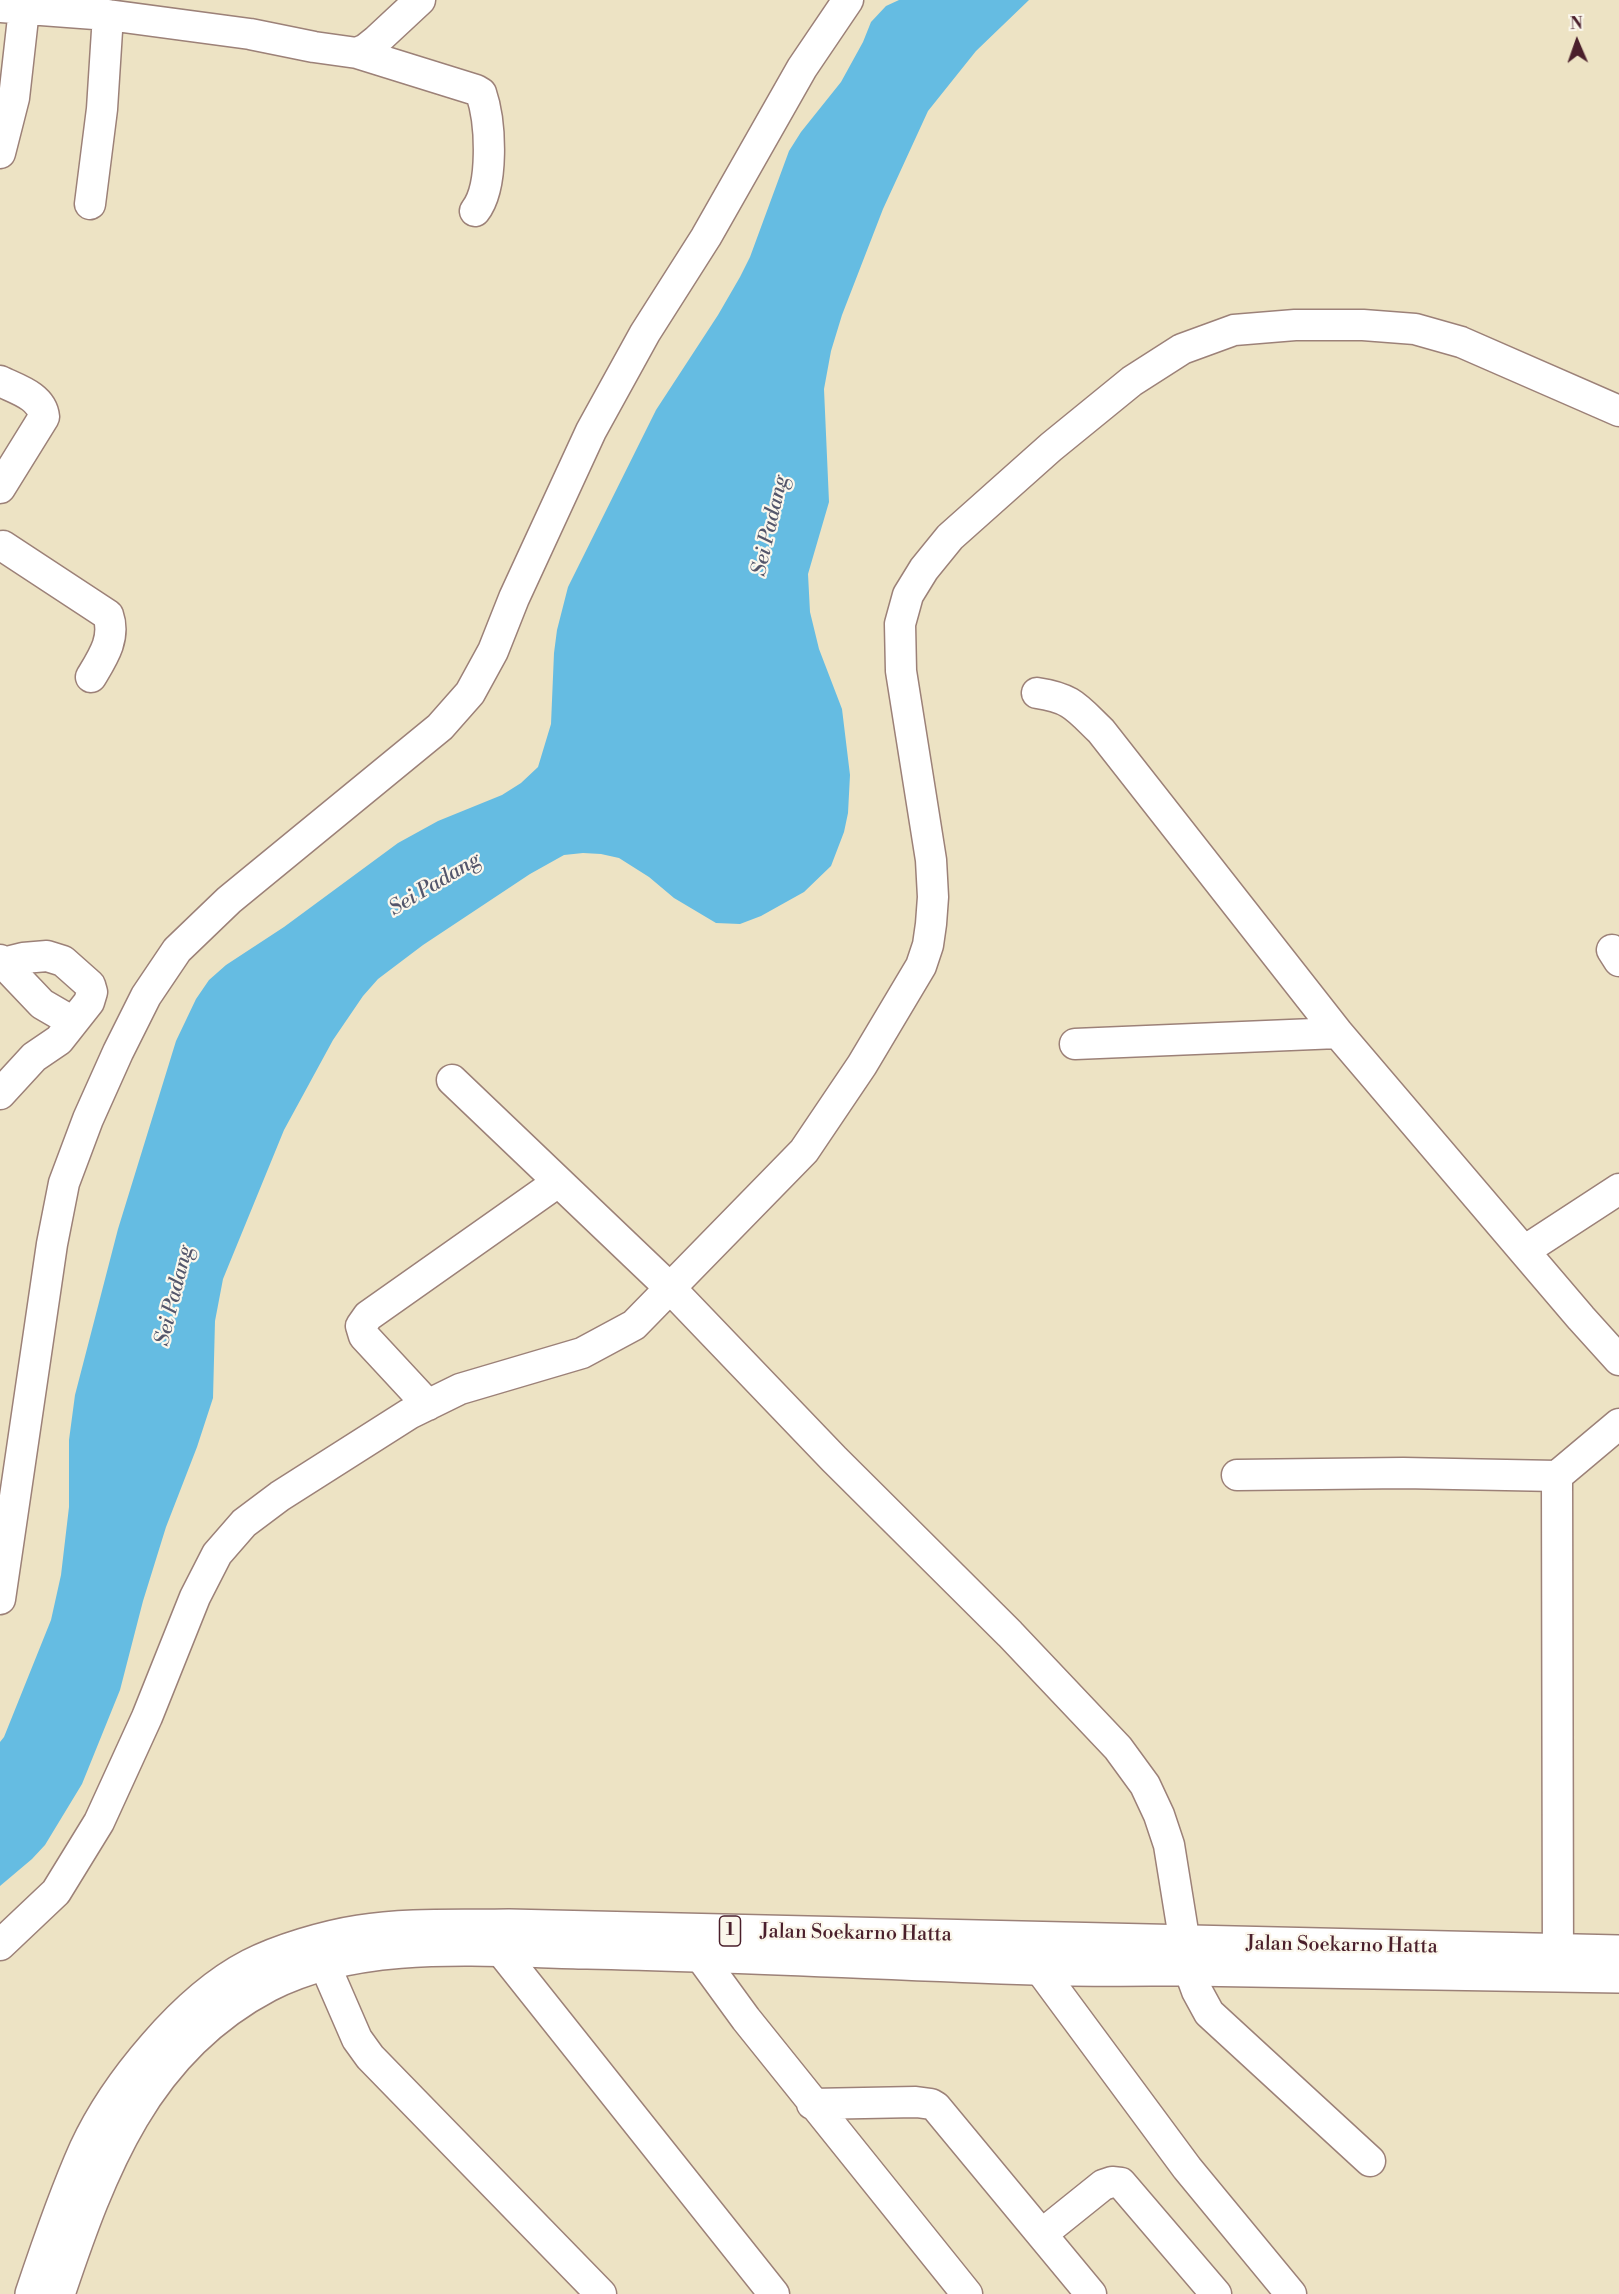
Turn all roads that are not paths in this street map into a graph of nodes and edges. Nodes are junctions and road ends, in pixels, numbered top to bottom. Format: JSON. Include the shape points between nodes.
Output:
{"nodes":[{"id":1,"x":420,"y":0,"type":"edge"},
{"id":2,"x":848,"y":0,"type":"edge"},
{"id":3,"x":12,"y":8,"type":"edge"},
{"id":4,"x":108,"y":15,"type":"junction"},
{"id":5,"x":357,"y":53,"type":"junction"},
{"id":6,"x":0,"y":153,"type":"edge"},
{"id":7,"x":90,"y":204,"type":"dead end"},
{"id":8,"x":475,"y":211,"type":"dead end"},
{"id":9,"x":0,"y":381,"type":"edge"},
{"id":10,"x":1619,"y":411,"type":"edge"},
{"id":11,"x":0,"y":488,"type":"edge"},
{"id":12,"x":1,"y":545,"type":"edge"},
{"id":13,"x":91,"y":677,"type":"dead end"},
{"id":14,"x":1037,"y":693,"type":"dead end"},
{"id":15,"x":2,"y":962,"type":"edge"},
{"id":16,"x":73,"y":1022,"type":"junction"},
{"id":17,"x":1338,"y":1034,"type":"junction"},
{"id":18,"x":1075,"y":1044,"type":"dead end"},
{"id":19,"x":452,"y":1080,"type":"dead end"},
{"id":20,"x":0,"y":1094,"type":"edge"},
{"id":21,"x":558,"y":1182,"type":"junction"},
{"id":22,"x":1619,"y":1190,"type":"edge"},
{"id":23,"x":1524,"y":1251,"type":"junction"},
{"id":24,"x":670,"y":1289,"type":"junction"},
{"id":25,"x":1619,"y":1360,"type":"edge"},
{"id":26,"x":428,"y":1405,"type":"junction"},
{"id":27,"x":1619,"y":1424,"type":"edge"},
{"id":28,"x":1237,"y":1475,"type":"dead end"},
{"id":29,"x":1557,"y":1476,"type":"junction"},
{"id":30,"x":0,"y":1599,"type":"edge"},
{"id":31,"x":494,"y":1939,"type":"junction"},
{"id":32,"x":690,"y":1942,"type":"junction"},
{"id":33,"x":0,"y":1945,"type":"edge"},
{"id":34,"x":1619,"y":1952,"type":"edge"},
{"id":35,"x":1187,"y":1955,"type":"junction"},
{"id":36,"x":324,"y":1963,"type":"junction"},
{"id":37,"x":1558,"y":1963,"type":"junction"},
{"id":38,"x":1039,"y":1968,"type":"junction"},
{"id":39,"x":1619,"y":1976,"type":"edge"},
{"id":40,"x":812,"y":2104,"type":"junction"},
{"id":41,"x":1370,"y":2161,"type":"dead end"},
{"id":42,"x":1042,"y":2234,"type":"junction"},
{"id":43,"x":32,"y":2294,"type":"edge"},
{"id":44,"x":57,"y":2294,"type":"edge"},
{"id":45,"x":602,"y":2294,"type":"edge"},
{"id":46,"x":774,"y":2294,"type":"edge"},
{"id":47,"x":967,"y":2294,"type":"edge"},
{"id":48,"x":1091,"y":2294,"type":"edge"},
{"id":49,"x":1216,"y":2294,"type":"edge"},
{"id":50,"x":1291,"y":2294,"type":"edge"}],
"edges":[{"from":1,"to":5,"type":"street"},
{"from":2,"to":30,"type":"street","via":[[802,68],[591,431],[493,651],[470,693],[440,727],[229,900],[177,950],[146,996],[92,1109],[64,1183]]},
{"from":3,"to":4,"type":"street"},
{"from":3,"to":6,"type":"street","via":[[14,98]]},
{"from":4,"to":5,"type":"street"},
{"from":4,"to":7,"type":"street"},
{"from":5,"to":8,"type":"street","via":[[481,93],[489,175],[484,197]]},
{"from":9,"to":11,"type":"street","via":[[39,403],[44,417]]},
{"from":10,"to":24,"type":"street","via":[[1461,342],[1415,329],[1295,325],[1234,330],[1182,349],[1132,381],[950,537],[908,595],[900,624],[903,682],[931,860],[931,924],[921,966],[862,1065],[804,1151]]},
{"from":12,"to":13,"type":"street","via":[[108,615],[111,636]]},
{"from":14,"to":17,"type":"street","via":[[1069,700],[1101,731]]},
{"from":15,"to":16,"type":"street","via":[[42,1004]]},
{"from":15,"to":16,"type":"street","via":[[39,956],[63,961],[90,985],[92,992]]},
{"from":16,"to":20,"type":"street"},
{"from":17,"to":18,"type":"street"},
{"from":17,"to":23,"type":"street"},
{"from":19,"to":21,"type":"street"},
{"from":21,"to":24,"type":"street"},
{"from":21,"to":26,"type":"street","via":[[368,1316],[361,1326],[364,1336]]},
{"from":22,"to":23,"type":"street"},
{"from":23,"to":25,"type":"street"},
{"from":24,"to":26,"type":"street","via":[[634,1325],[582,1353],[460,1389]]},
{"from":24,"to":35,"type":"street","via":[[1118,1748],[1159,1815],[1169,1845]]},
{"from":26,"to":33,"type":"street","via":[[280,1496],[244,1523],[217,1554],[99,1822],[56,1892]]},
{"from":27,"to":29,"type":"street"},
{"from":28,"to":29,"type":"street"},
{"from":29,"to":37,"type":"street"},
{"from":31,"to":32,"type":"highway","name":"Jalan Soekarno Hatta","number":"1"},
{"from":31,"to":36,"type":"highway","name":"Jalan Soekarno Hatta","number":"1"},
{"from":31,"to":43,"type":"highway","name":"Jalan Soekarno Hatta","number":"1","via":[[419,1927],[360,1932],[318,1941],[251,1965],[219,1986],[158,2043],[106,2112],[86,2148]]},
{"from":31,"to":46,"type":"street"},
{"from":32,"to":35,"type":"highway","name":"Jalan Soekarno Hatta","number":"1"},
{"from":32,"to":38,"type":"highway","name":"Jalan Soekarno Hatta","number":"1"},
{"from":32,"to":40,"type":"street"},
{"from":34,"to":37,"type":"highway","name":"Jalan Soekarno Hatta","number":"1"},
{"from":35,"to":37,"type":"highway","name":"Jalan Soekarno Hatta","number":"1"},
{"from":35,"to":38,"type":"highway","name":"Jalan Soekarno Hatta","number":"1"},
{"from":35,"to":41,"type":"street","via":[[1197,1991],[1209,2013]]},
{"from":36,"to":44,"type":"highway","name":"Jalan Soekarno Hatta","number":"1","via":[[270,1984],[226,2011],[171,2062],[110,2154]]},
{"from":36,"to":45,"type":"street","via":[[357,2039],[370,2057]]},
{"from":37,"to":39,"type":"highway","name":"Jalan Soekarno Hatta","number":"1"},
{"from":38,"to":50,"type":"street","via":[[1187,2168]]},
{"from":40,"to":42,"type":"street","via":[[931,2104]]},
{"from":40,"to":47,"type":"street"},
{"from":42,"to":48,"type":"street"},
{"from":42,"to":49,"type":"street","via":[[1103,2185],[1121,2184]]}]}
